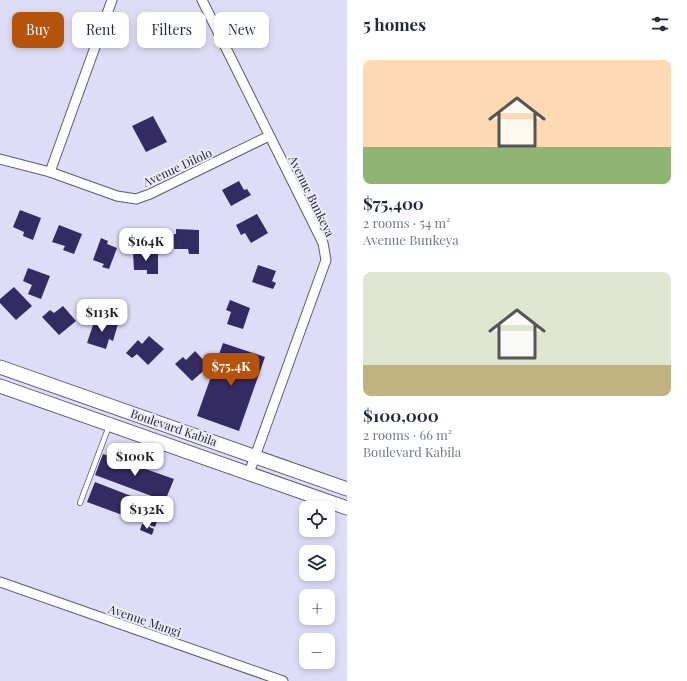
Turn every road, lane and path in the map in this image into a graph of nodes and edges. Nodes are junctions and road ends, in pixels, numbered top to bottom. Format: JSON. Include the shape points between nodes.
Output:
{"nodes":[{"id":1,"x":112,"y":0,"type":"edge"},
{"id":2,"x":202,"y":0,"type":"edge"},
{"id":3,"x":269,"y":136,"type":"junction"},
{"id":4,"x":0,"y":159,"type":"edge"},
{"id":5,"x":50,"y":172,"type":"junction"},
{"id":6,"x":0,"y":366,"type":"edge"},
{"id":7,"x":0,"y":386,"type":"edge"},
{"id":8,"x":110,"y":424,"type":"junction"},
{"id":9,"x":255,"y":455,"type":"junction"},
{"id":10,"x":249,"y":473,"type":"junction"},
{"id":11,"x":347,"y":489,"type":"edge"},
{"id":12,"x":80,"y":503,"type":"dead end"},
{"id":13,"x":347,"y":508,"type":"edge"},
{"id":14,"x":0,"y":582,"type":"edge"},
{"id":15,"x":283,"y":681,"type":"edge"}],
"edges":[{"from":1,"to":5,"type":"street"},
{"from":2,"to":3,"type":"street","name":"Avenue Bunkeya"},
{"from":3,"to":5,"type":"street","name":"Avenue Dilolo","via":[[136,199],[117,196]]},
{"from":3,"to":9,"type":"street","name":"Avenue Bunkeya","via":[[323,243],[326,260]]},
{"from":4,"to":5,"type":"street","name":"Avenue Dilolo"},
{"from":6,"to":9,"type":"street","name":"Boulevard Kabila"},
{"from":7,"to":8,"type":"street","name":"Boulevard Kabila"},
{"from":8,"to":10,"type":"street","name":"Boulevard Kabila"},
{"from":8,"to":12,"type":"lane"},
{"from":9,"to":10,"type":"street","name":"Avenue Bunkeya"},
{"from":9,"to":11,"type":"street","name":"Boulevard Kabila"},
{"from":10,"to":13,"type":"street","name":"Boulevard Kabila"},
{"from":14,"to":15,"type":"street","name":"Avenue Mangi"}]}
